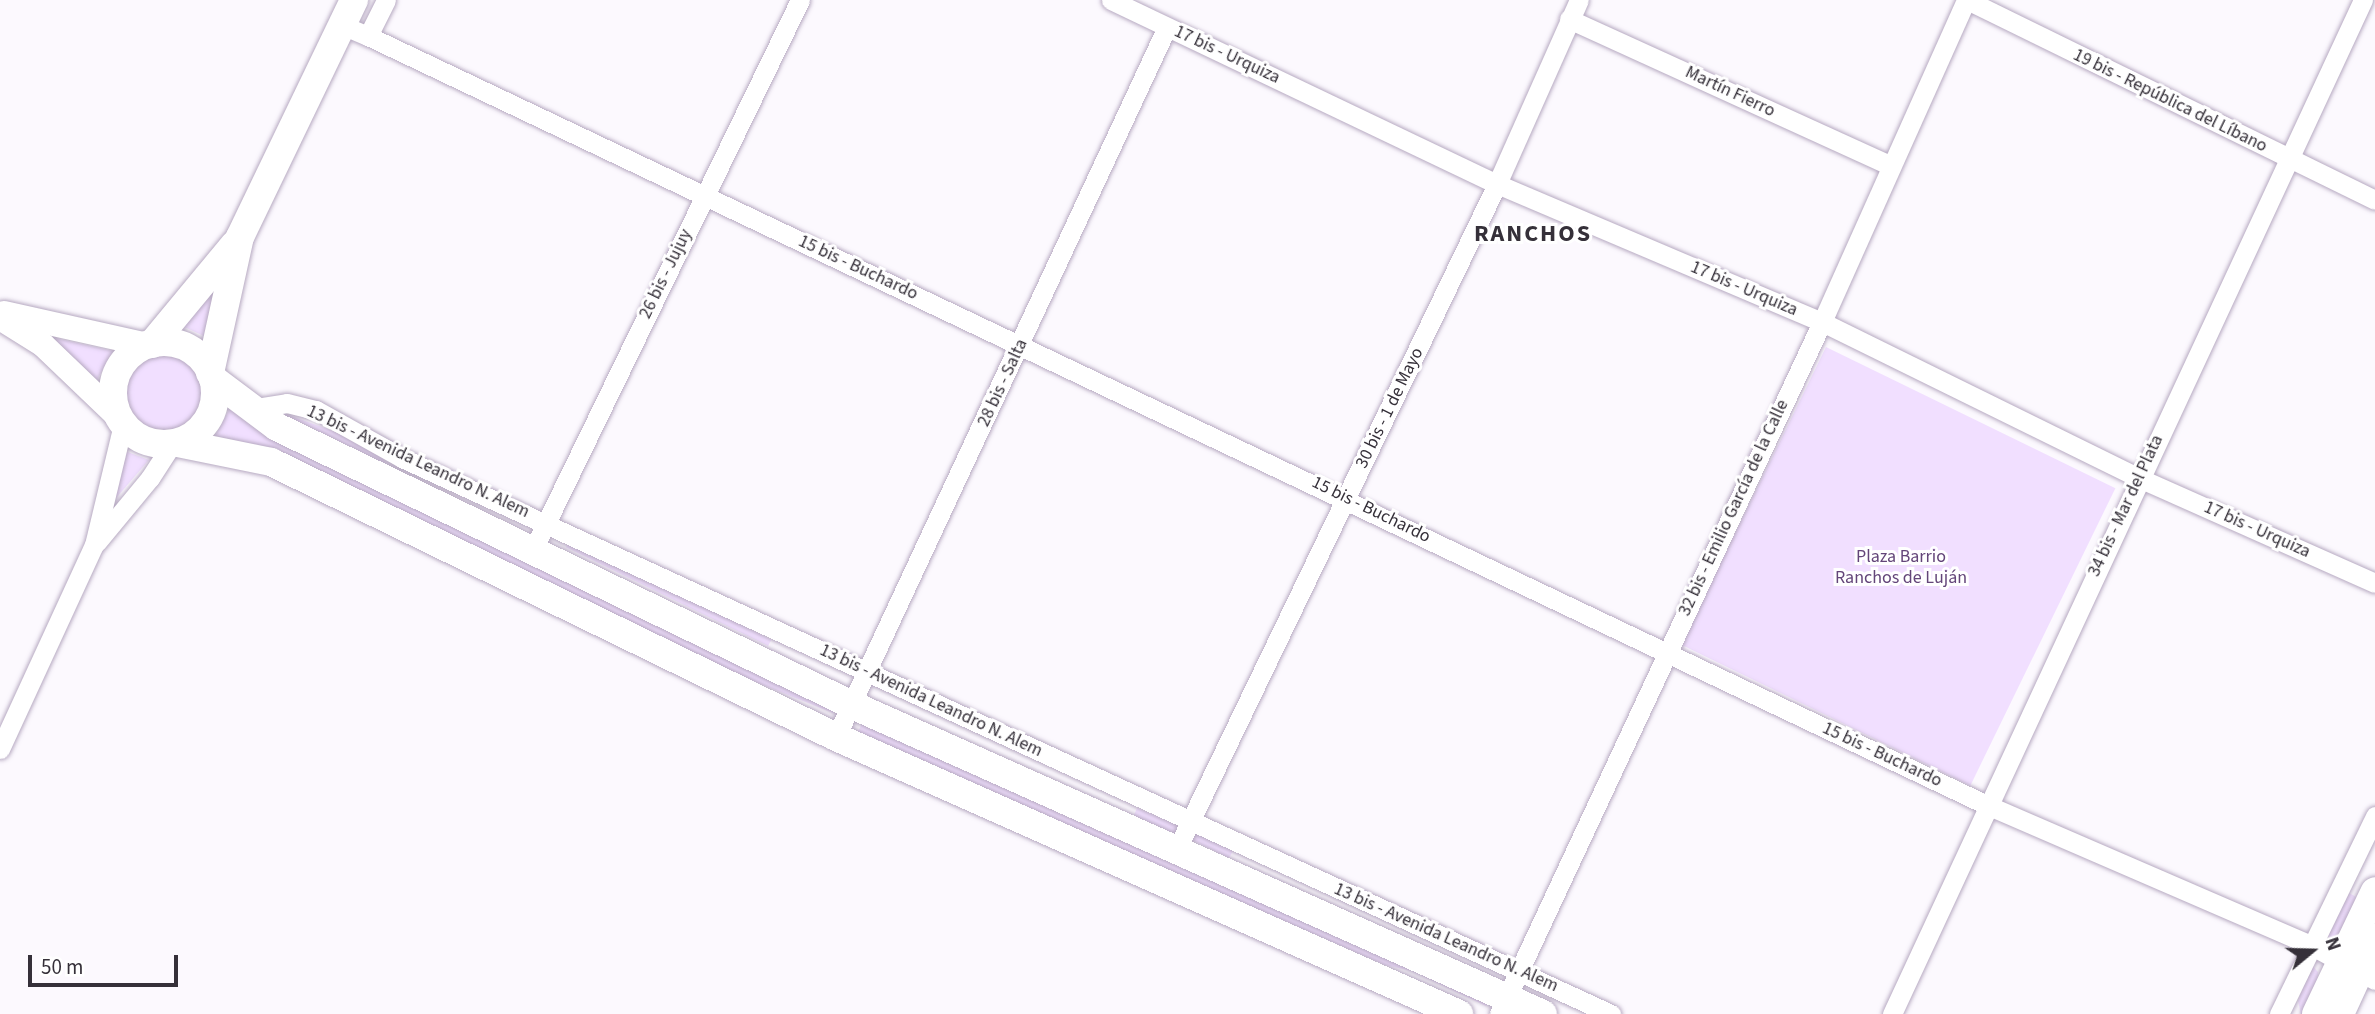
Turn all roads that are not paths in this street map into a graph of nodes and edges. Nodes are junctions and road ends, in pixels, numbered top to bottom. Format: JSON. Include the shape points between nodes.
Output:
{"nodes":[{"id":1,"x":354,"y":0,"type":"edge"},
{"id":2,"x":386,"y":0,"type":"edge"},
{"id":3,"x":800,"y":0,"type":"edge"},
{"id":4,"x":1111,"y":0,"type":"edge"},
{"id":5,"x":1579,"y":0,"type":"edge"},
{"id":6,"x":1966,"y":0,"type":"edge"},
{"id":7,"x":2363,"y":0,"type":"edge"},
{"id":8,"x":1569,"y":19,"type":"junction"},
{"id":9,"x":1167,"y":27,"type":"junction"},
{"id":10,"x":355,"y":31,"type":"junction"},
{"id":11,"x":2290,"y":160,"type":"junction"},
{"id":12,"x":1891,"y":166,"type":"junction"},
{"id":13,"x":1497,"y":184,"type":"junction"},
{"id":14,"x":704,"y":196,"type":"junction"},
{"id":15,"x":2375,"y":200,"type":"edge"},
{"id":16,"x":240,"y":237,"type":"junction"},
{"id":17,"x":0,"y":312,"type":"edge"},
{"id":18,"x":0,"y":318,"type":"edge"},
{"id":19,"x":1822,"y":322,"type":"junction"},
{"id":20,"x":150,"y":344,"type":"junction"},
{"id":21,"x":1022,"y":344,"type":"junction"},
{"id":22,"x":211,"y":376,"type":"junction"},
{"id":23,"x":250,"y":409,"type":"junction"},
{"id":24,"x":121,"y":421,"type":"junction"},
{"id":25,"x":175,"y":443,"type":"junction"},
{"id":26,"x":2139,"y":478,"type":"junction"},
{"id":27,"x":1346,"y":497,"type":"junction"},
{"id":28,"x":546,"y":522,"type":"junction"},
{"id":29,"x":94,"y":545,"type":"junction"},
{"id":30,"x":534,"y":548,"type":"junction"},
{"id":31,"x":2375,"y":583,"type":"edge"},
{"id":32,"x":1665,"y":652,"type":"junction"},
{"id":33,"x":867,"y":670,"type":"junction"},
{"id":34,"x":850,"y":704,"type":"junction"},
{"id":35,"x":836,"y":737,"type":"junction"},
{"id":36,"x":0,"y":749,"type":"edge"},
{"id":37,"x":1987,"y":805,"type":"junction"},
{"id":38,"x":2375,"y":816,"type":"edge"},
{"id":39,"x":1190,"y":823,"type":"junction"},
{"id":40,"x":1176,"y":851,"type":"junction"},
{"id":41,"x":2375,"y":891,"type":"edge"},
{"id":42,"x":2375,"y":938,"type":"edge"},
{"id":43,"x":2310,"y":945,"type":"junction"},
{"id":44,"x":1523,"y":971,"type":"junction"},
{"id":45,"x":2358,"y":971,"type":"edge"},
{"id":46,"x":1505,"y":1006,"type":"edge"},
{"id":47,"x":1459,"y":1014,"type":"edge"},
{"id":48,"x":1543,"y":1014,"type":"edge"},
{"id":49,"x":1611,"y":1014,"type":"edge"},
{"id":50,"x":1892,"y":1014,"type":"edge"},
{"id":51,"x":2279,"y":1014,"type":"edge"},
{"id":52,"x":2316,"y":1014,"type":"edge"},
{"id":53,"x":2340,"y":1014,"type":"edge"}],
"edges":[{"from":1,"to":10,"type":"main road"},
{"from":2,"to":10,"type":"street"},
{"from":3,"to":14,"type":"street","name":"26 bis - Jujuy"},
{"from":4,"to":9,"type":"street","name":"17 bis - Urquiza"},
{"from":5,"to":8,"type":"street","name":"30 bis - 1 de Mayo"},
{"from":6,"to":11,"type":"street","name":"19 bis - República del Líbano"},
{"from":6,"to":12,"type":"street","name":"32 bis - Emilio García de la Calle"},
{"from":7,"to":11,"type":"street","name":"34 bis - Mar del Plata"},
{"from":8,"to":12,"type":"street","name":"Martín Fierro"},
{"from":8,"to":13,"type":"street","name":"30 bis - 1 de Mayo"},
{"from":9,"to":13,"type":"street","name":"17 bis - Urquiza"},
{"from":9,"to":21,"type":"street","name":"28 bis - Salta"},
{"from":10,"to":14,"type":"street","name":"15 bis - Buchardo"},
{"from":10,"to":16,"type":"main road"},
{"from":11,"to":15,"type":"street","name":"19 bis - República del Líbano"},
{"from":11,"to":26,"type":"street","name":"34 bis - Mar del Plata"},
{"from":12,"to":19,"type":"street","name":"32 bis - Emilio García de la Calle"},
{"from":13,"to":19,"type":"street","name":"17 bis - Urquiza"},
{"from":13,"to":27,"type":"street","name":"30 bis - 1 de Mayo"},
{"from":14,"to":21,"type":"street","name":"15 bis - Buchardo"},
{"from":14,"to":28,"type":"street","name":"26 bis - Jujuy"},
{"from":16,"to":20,"type":"main road"},
{"from":16,"to":22,"type":"main road"},
{"from":17,"to":20,"type":"street"},
{"from":18,"to":24,"type":"street","via":[[43,345]]},
{"from":19,"to":26,"type":"street","name":"17 bis - Urquiza"},
{"from":19,"to":32,"type":"street","name":"32 bis - Emilio García de la Calle"},
{"from":20,"to":22,"type":"main road","via":[[187,347]]},
{"from":20,"to":24,"type":"main road","via":[[133,352],[115,376],[112,392]]},
{"from":21,"to":27,"type":"street","name":"15 bis - Buchardo"},
{"from":21,"to":33,"type":"street","name":"28 bis - Salta"},
{"from":22,"to":23,"type":"main road","name":"13 bis - Avenida Leandro N. Alem"},
{"from":22,"to":25,"type":"main road","via":[[215,394],[205,425]]},
{"from":23,"to":28,"type":"street","name":"13 bis - Avenida Leandro N. Alem","via":[[287,403],[316,410],[402,458]]},
{"from":23,"to":30,"type":"main road","name":"13 bis - Avenida Leandro N. Alem","via":[[277,427]]},
{"from":24,"to":25,"type":"main road","via":[[146,442]]},
{"from":24,"to":29,"type":"street"},
{"from":25,"to":29,"type":"street"},
{"from":25,"to":35,"type":"main road","via":[[271,462]]},
{"from":26,"to":31,"type":"street","name":"17 bis - Urquiza"},
{"from":26,"to":37,"type":"street","name":"34 bis - Mar del Plata"},
{"from":27,"to":32,"type":"street","name":"15 bis - Buchardo"},
{"from":27,"to":39,"type":"street","name":"30 bis - 1 de Mayo"},
{"from":28,"to":30,"type":"street","name":"26 bis - Jujuy"},
{"from":28,"to":33,"type":"street","name":"13 bis - Avenida Leandro N. Alem"},
{"from":29,"to":36,"type":"street"},
{"from":30,"to":34,"type":"main road","name":"13 bis - Avenida Leandro N. Alem"},
{"from":32,"to":37,"type":"street","name":"15 bis - Buchardo"},
{"from":32,"to":44,"type":"street","name":"32 bis - Emilio García de la Calle"},
{"from":33,"to":34,"type":"street","name":"28 bis - Salta"},
{"from":33,"to":39,"type":"street","name":"13 bis - Avenida Leandro N. Alem"},
{"from":34,"to":35,"type":"street","name":"28 bis - Salta"},
{"from":34,"to":40,"type":"main road","name":"13 bis - Avenida Leandro N. Alem"},
{"from":35,"to":47,"type":"main road"},
{"from":37,"to":43,"type":"street","name":"15 bis - Buchardo"},
{"from":37,"to":50,"type":"street","name":"34 bis - Mar del Plata"},
{"from":38,"to":43,"type":"street"},
{"from":39,"to":40,"type":"street","name":"30 bis - 1 de Mayo"},
{"from":39,"to":44,"type":"street","name":"13 bis - Avenida Leandro N. Alem"},
{"from":40,"to":46,"type":"main road","name":"13 bis - Avenida Leandro N. Alem"},
{"from":41,"to":45,"type":"main road"},
{"from":42,"to":45,"type":"main road"},
{"from":43,"to":45,"type":"street","name":"15 bis - Buchardo"},
{"from":43,"to":51,"type":"street"},
{"from":44,"to":46,"type":"street","name":"32 bis - Emilio García de la Calle"},
{"from":44,"to":49,"type":"street","name":"13 bis - Avenida Leandro N. Alem"},
{"from":45,"to":52,"type":"main road"},
{"from":45,"to":53,"type":"main road"},
{"from":46,"to":48,"type":"main road","name":"13 bis - Avenida Leandro N. Alem"}]}
